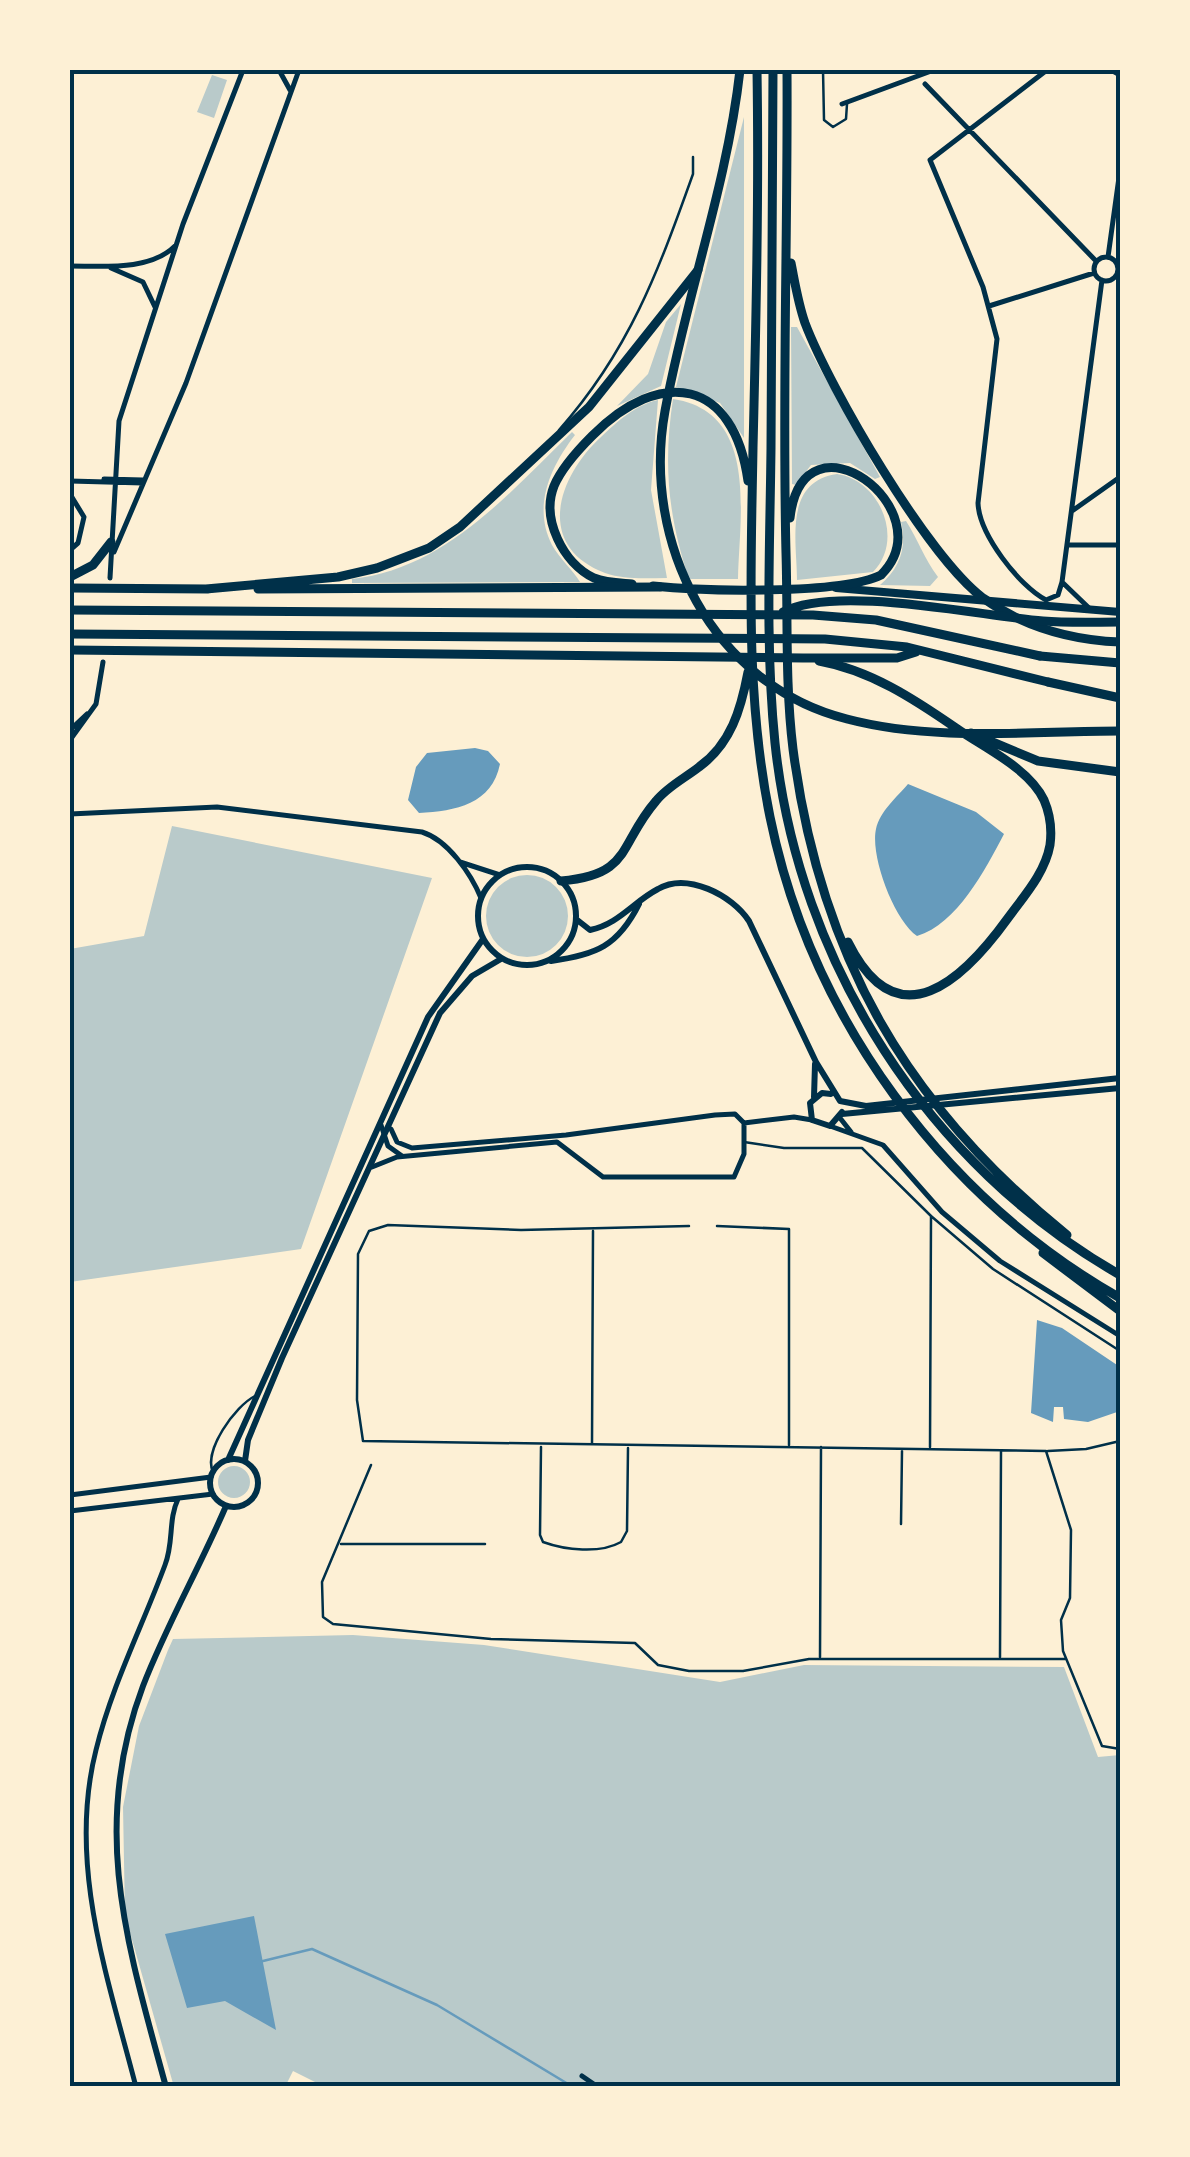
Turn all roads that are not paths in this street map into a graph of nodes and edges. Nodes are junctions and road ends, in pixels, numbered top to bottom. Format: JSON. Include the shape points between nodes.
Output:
{"nodes":[{"id":1,"x":279,"y":70,"type":"edge"},
{"id":2,"x":299,"y":70,"type":"edge"},
{"id":3,"x":740,"y":70,"type":"edge"},
{"id":4,"x":757,"y":70,"type":"edge"},
{"id":5,"x":773,"y":70,"type":"edge"},
{"id":6,"x":787,"y":70,"type":"edge"},
{"id":7,"x":823,"y":70,"type":"edge"},
{"id":8,"x":934,"y":70,"type":"edge"},
{"id":9,"x":1047,"y":70,"type":"edge"},
{"id":10,"x":1111,"y":70,"type":"edge"},
{"id":11,"x":244,"y":71,"type":"edge"},
{"id":12,"x":1120,"y":75,"type":"edge"},
{"id":13,"x":926,"y":84,"type":"dead end"},
{"id":14,"x":291,"y":92,"type":"junction"},
{"id":15,"x":844,"y":103,"type":"joint"},
{"id":16,"x":970,"y":129,"type":"junction"},
{"id":17,"x":693,"y":157,"type":"dead end"},
{"id":18,"x":1120,"y":170,"type":"edge"},
{"id":19,"x":788,"y":242,"type":"junction"},
{"id":20,"x":176,"y":244,"type":"junction"},
{"id":21,"x":1108,"y":257,"type":"junction"},
{"id":22,"x":1096,"y":261,"type":"junction"},
{"id":23,"x":70,"y":266,"type":"edge"},
{"id":24,"x":103,"y":266,"type":"junction"},
{"id":25,"x":1119,"y":268,"type":"edge"},
{"id":26,"x":698,"y":270,"type":"junction"},
{"id":27,"x":1094,"y":272,"type":"junction"},
{"id":28,"x":1114,"y":278,"type":"junction"},
{"id":29,"x":1102,"y":280,"type":"junction"},
{"id":30,"x":1120,"y":285,"type":"edge"},
{"id":31,"x":989,"y":306,"type":"junction"},
{"id":32,"x":156,"y":310,"type":"junction"},
{"id":33,"x":542,"y":453,"type":"junction"},
{"id":34,"x":1120,"y":477,"type":"edge"},
{"id":35,"x":70,"y":481,"type":"edge"},
{"id":36,"x":115,"y":481,"type":"junction"},
{"id":37,"x":143,"y":482,"type":"junction"},
{"id":38,"x":70,"y":494,"type":"edge"},
{"id":39,"x":752,"y":501,"type":"junction"},
{"id":40,"x":1072,"y":511,"type":"junction"},
{"id":41,"x":111,"y":542,"type":"junction"},
{"id":42,"x":1068,"y":545,"type":"junction"},
{"id":43,"x":1120,"y":545,"type":"edge"},
{"id":44,"x":70,"y":550,"type":"edge"},
{"id":45,"x":112,"y":554,"type":"junction"},
{"id":46,"x":786,"y":560,"type":"junction"},
{"id":47,"x":70,"y":577,"type":"edge"},
{"id":48,"x":110,"y":578,"type":"dead end"},
{"id":49,"x":1062,"y":582,"type":"junction"},
{"id":50,"x":660,"y":587,"type":"junction"},
{"id":51,"x":811,"y":587,"type":"junction"},
{"id":52,"x":70,"y":588,"type":"edge"},
{"id":53,"x":206,"y":588,"type":"junction"},
{"id":54,"x":70,"y":610,"type":"edge"},
{"id":55,"x":1120,"y":612,"type":"edge"},
{"id":56,"x":1096,"y":613,"type":"junction"},
{"id":57,"x":781,"y":614,"type":"junction"},
{"id":58,"x":1120,"y":622,"type":"edge"},
{"id":59,"x":70,"y":634,"type":"edge"},
{"id":60,"x":1120,"y":642,"type":"edge"},
{"id":61,"x":916,"y":652,"type":"junction"},
{"id":62,"x":70,"y":653,"type":"edge"},
{"id":63,"x":803,"y":658,"type":"junction"},
{"id":64,"x":103,"y":662,"type":"dead end"},
{"id":65,"x":1120,"y":664,"type":"edge"},
{"id":66,"x":750,"y":676,"type":"junction"},
{"id":67,"x":1120,"y":698,"type":"edge"},
{"id":68,"x":96,"y":704,"type":"junction"},
{"id":69,"x":946,"y":721,"type":"junction"},
{"id":70,"x":70,"y":730,"type":"edge"},
{"id":71,"x":1120,"y":731,"type":"edge"},
{"id":72,"x":70,"y":740,"type":"edge"},
{"id":73,"x":1120,"y":772,"type":"edge"},
{"id":74,"x":70,"y":814,"type":"edge"},
{"id":75,"x":458,"y":862,"type":"junction"},
{"id":76,"x":500,"y":875,"type":"junction"},
{"id":77,"x":561,"y":881,"type":"junction"},
{"id":78,"x":481,"y":898,"type":"junction"},
{"id":79,"x":640,"y":903,"type":"junction"},
{"id":80,"x":831,"y":908,"type":"junction"},
{"id":81,"x":576,"y":919,"type":"junction"},
{"id":82,"x":483,"y":938,"type":"junction"},
{"id":83,"x":501,"y":958,"type":"junction"},
{"id":84,"x":548,"y":961,"type":"junction"},
{"id":85,"x":816,"y":1062,"type":"junction"},
{"id":86,"x":1120,"y":1078,"type":"edge"},
{"id":87,"x":1120,"y":1088,"type":"edge"},
{"id":88,"x":832,"y":1094,"type":"junction"},
{"id":89,"x":814,"y":1098,"type":"junction"},
{"id":90,"x":960,"y":1099,"type":"junction"},
{"id":91,"x":840,"y":1101,"type":"junction"},
{"id":92,"x":868,"y":1108,"type":"junction"},
{"id":93,"x":841,"y":1116,"type":"junction"},
{"id":94,"x":812,"y":1120,"type":"junction"},
{"id":95,"x":744,"y":1123,"type":"junction"},
{"id":96,"x":380,"y":1125,"type":"junction"},
{"id":97,"x":830,"y":1126,"type":"junction"},
{"id":98,"x":390,"y":1129,"type":"junction"},
{"id":99,"x":854,"y":1134,"type":"junction"},
{"id":100,"x":384,"y":1141,"type":"junction"},
{"id":101,"x":744,"y":1142,"type":"junction"},
{"id":102,"x":402,"y":1156,"type":"junction"},
{"id":103,"x":372,"y":1168,"type":"junction"},
{"id":104,"x":932,"y":1216,"type":"junction"},
{"id":105,"x":689,"y":1226,"type":"dead end"},
{"id":106,"x":716,"y":1226,"type":"dead end"},
{"id":107,"x":1016,"y":1227,"type":"junction"},
{"id":108,"x":593,"y":1230,"type":"junction"},
{"id":109,"x":1108,"y":1268,"type":"junction"},
{"id":110,"x":1120,"y":1275,"type":"edge"},
{"id":111,"x":1120,"y":1298,"type":"edge"},
{"id":112,"x":1120,"y":1312,"type":"edge"},
{"id":113,"x":1120,"y":1336,"type":"edge"},
{"id":114,"x":1120,"y":1352,"type":"edge"},
{"id":115,"x":256,"y":1396,"type":"junction"},
{"id":116,"x":1120,"y":1441,"type":"edge"},
{"id":117,"x":541,"y":1445,"type":"junction"},
{"id":118,"x":592,"y":1446,"type":"junction"},
{"id":119,"x":628,"y":1446,"type":"junction"},
{"id":120,"x":789,"y":1447,"type":"junction"},
{"id":121,"x":821,"y":1447,"type":"junction"},
{"id":122,"x":902,"y":1448,"type":"junction"},
{"id":123,"x":930,"y":1448,"type":"junction"},
{"id":124,"x":1001,"y":1450,"type":"junction"},
{"id":125,"x":1046,"y":1450,"type":"junction"},
{"id":126,"x":228,"y":1460,"type":"junction"},
{"id":127,"x":245,"y":1461,"type":"junction"},
{"id":128,"x":371,"y":1465,"type":"dead end"},
{"id":129,"x":212,"y":1474,"type":"junction"},
{"id":130,"x":213,"y":1494,"type":"junction"},
{"id":131,"x":70,"y":1496,"type":"edge"},
{"id":132,"x":178,"y":1499,"type":"junction"},
{"id":133,"x":226,"y":1506,"type":"junction"},
{"id":134,"x":70,"y":1512,"type":"edge"},
{"id":135,"x":901,"y":1524,"type":"dead end"},
{"id":136,"x":339,"y":1544,"type":"junction"},
{"id":137,"x":485,"y":1544,"type":"dead end"},
{"id":138,"x":820,"y":1659,"type":"junction"},
{"id":139,"x":1000,"y":1659,"type":"junction"},
{"id":140,"x":1065,"y":1659,"type":"junction"},
{"id":141,"x":1120,"y":1749,"type":"edge"},
{"id":142,"x":582,"y":2076,"type":"dead end"},
{"id":143,"x":136,"y":2087,"type":"edge"},
{"id":144,"x":166,"y":2087,"type":"edge"},
{"id":145,"x":598,"y":2087,"type":"edge"}],
"edges":[{"from":1,"to":14,"type":"street"},
{"from":2,"to":14,"type":"street"},
{"from":3,"to":26,"type":"highway"},
{"from":4,"to":39,"type":"highway"},
{"from":5,"to":109,"type":"highway","via":[[771,677],[775,745],[793,840],[826,938],[863,1017],[901,1076],[956,1144],[1041,1224]]},
{"from":6,"to":19,"type":"highway"},
{"from":7,"to":15,"type":"lane","via":[[829,126],[846,119]]},
{"from":8,"to":15,"type":"street"},
{"from":9,"to":16,"type":"street"},
{"from":10,"to":12,"type":"street"},
{"from":11,"to":20,"type":"street"},
{"from":13,"to":16,"type":"street"},
{"from":14,"to":37,"type":"street","via":[[186,383]]},
{"from":16,"to":22,"type":"street"},
{"from":16,"to":31,"type":"street","via":[[930,160]]},
{"from":17,"to":33,"type":"lane","via":[[660,264],[620,352]]},
{"from":18,"to":21,"type":"street"},
{"from":19,"to":46,"type":"highway"},
{"from":19,"to":60,"type":"highway","via":[[813,341],[939,554],[982,596],[1053,632]]},
{"from":20,"to":24,"type":"street","via":[[157,259]]},
{"from":20,"to":32,"type":"street"},
{"from":21,"to":22,"type":"street"},
{"from":21,"to":25,"type":"street"},
{"from":22,"to":27,"type":"street"},
{"from":23,"to":24,"type":"street"},
{"from":24,"to":32,"type":"street","via":[[143,282]]},
{"from":25,"to":28,"type":"street"},
{"from":26,"to":33,"type":"highway","via":[[594,400]]},
{"from":26,"to":71,"type":"highway","via":[[664,413],[659,478],[668,539],[708,622],[744,661],[796,699],[846,719],[904,729]]},
{"from":27,"to":29,"type":"street"},
{"from":27,"to":31,"type":"street"},
{"from":28,"to":29,"type":"street"},
{"from":28,"to":30,"type":"street"},
{"from":29,"to":40,"type":"street"},
{"from":31,"to":49,"type":"street","via":[[998,352],[980,523],[1040,597],[1052,599]]},
{"from":32,"to":36,"type":"street","via":[[117,428]]},
{"from":33,"to":53,"type":"highway","via":[[460,527],[392,564],[338,577]]},
{"from":34,"to":40,"type":"street"},
{"from":35,"to":36,"type":"street"},
{"from":36,"to":37,"type":"street"},
{"from":36,"to":41,"type":"street"},
{"from":37,"to":45,"type":"street"},
{"from":38,"to":44,"type":"street","via":[[84,517]]},
{"from":39,"to":50,"type":"highway","via":[[740,440],[707,402],[679,393],[650,394],[598,430],[555,484],[558,539],[595,578]]},
{"from":39,"to":66,"type":"highway"},
{"from":40,"to":42,"type":"street"},
{"from":41,"to":45,"type":"street"},
{"from":41,"to":47,"type":"highway","via":[[93,565]]},
{"from":42,"to":43,"type":"street"},
{"from":42,"to":49,"type":"street"},
{"from":45,"to":48,"type":"street"},
{"from":46,"to":51,"type":"highway","via":[[792,504],[806,479],[841,467],[874,485],[896,530],[889,566],[875,578]]},
{"from":46,"to":80,"type":"highway","via":[[787,678],[798,786]]},
{"from":49,"to":56,"type":"street"},
{"from":50,"to":51,"type":"highway"},
{"from":50,"to":53,"type":"highway"},
{"from":51,"to":56,"type":"main road"},
{"from":52,"to":53,"type":"highway"},
{"from":54,"to":57,"type":"highway"},
{"from":55,"to":56,"type":"main road"},
{"from":57,"to":58,"type":"highway","via":[[798,604],[897,604],[1043,621]]},
{"from":57,"to":65,"type":"highway","via":[[876,620],[1040,656]]},
{"from":59,"to":61,"type":"highway","via":[[825,638]]},
{"from":61,"to":63,"type":"highway"},
{"from":61,"to":67,"type":"highway"},
{"from":62,"to":63,"type":"highway"},
{"from":63,"to":69,"type":"highway","via":[[867,674]]},
{"from":64,"to":68,"type":"street"},
{"from":66,"to":77,"type":"highway","via":[[728,737],[657,799],[617,864]]},
{"from":66,"to":107,"type":"highway","via":[[771,823],[815,957],[893,1094],[959,1173]]},
{"from":68,"to":70,"type":"street"},
{"from":68,"to":72,"type":"street"},
{"from":69,"to":73,"type":"highway","via":[[1038,761]]},
{"from":69,"to":80,"type":"highway","via":[[1040,794],[1050,834],[1035,880],[972,966],[954,982],[924,992],[892,989],[867,973]]},
{"from":74,"to":75,"type":"street","via":[[174,806],[258,810],[422,832]]},
{"from":75,"to":76,"type":"street"},
{"from":75,"to":78,"type":"street"},
{"from":76,"to":77,"type":"street","via":[[529,867]]},
{"from":76,"to":78,"type":"street"},
{"from":77,"to":81,"type":"street"},
{"from":78,"to":82,"type":"street"},
{"from":79,"to":81,"type":"street","via":[[607,926],[590,930]]},
{"from":79,"to":84,"type":"street","via":[[626,930],[603,950]]},
{"from":79,"to":85,"type":"street","via":[[662,886],[678,884],[712,891],[742,910]]},
{"from":80,"to":109,"type":"highway","via":[[857,977],[906,1070],[962,1140]]},
{"from":81,"to":84,"type":"street","via":[[568,944]]},
{"from":82,"to":83,"type":"street"},
{"from":82,"to":96,"type":"street","via":[[428,1017]]},
{"from":83,"to":84,"type":"street","via":[[522,966]]},
{"from":83,"to":98,"type":"street","via":[[447,1004]]},
{"from":85,"to":88,"type":"street"},
{"from":85,"to":89,"type":"street"},
{"from":86,"to":90,"type":"street"},
{"from":87,"to":90,"type":"street"},
{"from":88,"to":89,"type":"street"},
{"from":88,"to":91,"type":"street"},
{"from":89,"to":94,"type":"street"},
{"from":90,"to":92,"type":"street"},
{"from":91,"to":92,"type":"street"},
{"from":91,"to":93,"type":"street"},
{"from":92,"to":93,"type":"street"},
{"from":93,"to":97,"type":"street"},
{"from":93,"to":99,"type":"street"},
{"from":94,"to":95,"type":"street"},
{"from":94,"to":97,"type":"street"},
{"from":95,"to":98,"type":"street","via":[[735,1114],[715,1115],[412,1148],[397,1142]]},
{"from":95,"to":101,"type":"street"},
{"from":96,"to":100,"type":"street"},
{"from":96,"to":115,"type":"street"},
{"from":97,"to":99,"type":"street"},
{"from":98,"to":100,"type":"street"},
{"from":99,"to":113,"type":"street","via":[[884,1145],[942,1212],[1000,1261]]},
{"from":100,"to":102,"type":"street"},
{"from":100,"to":103,"type":"street"},
{"from":101,"to":102,"type":"street","via":[[734,1177],[604,1177],[557,1142]]},
{"from":101,"to":104,"type":"lane","via":[[862,1148]]},
{"from":102,"to":103,"type":"street"},
{"from":103,"to":127,"type":"street","via":[[282,1358]]},
{"from":104,"to":114,"type":"lane","via":[[1004,1277]]},
{"from":104,"to":123,"type":"lane"},
{"from":105,"to":108,"type":"lane"},
{"from":106,"to":120,"type":"lane","via":[[786,1227],[791,1235]]},
{"from":107,"to":111,"type":"highway"},
{"from":107,"to":112,"type":"highway","via":[[1058,1268]]},
{"from":108,"to":117,"type":"lane","via":[[388,1225],[364,1237],[358,1254],[363,1441]]},
{"from":108,"to":118,"type":"lane"},
{"from":109,"to":110,"type":"highway"},
{"from":115,"to":126,"type":"street"},
{"from":115,"to":129,"type":"lane","via":[[233,1416],[210,1456]]},
{"from":116,"to":125,"type":"lane"},
{"from":117,"to":118,"type":"lane"},
{"from":117,"to":119,"type":"lane","via":[[543,1542],[559,1548],[614,1546],[627,1531]]},
{"from":118,"to":119,"type":"lane"},
{"from":119,"to":120,"type":"lane"},
{"from":120,"to":121,"type":"lane"},
{"from":121,"to":122,"type":"lane"},
{"from":121,"to":138,"type":"lane"},
{"from":122,"to":123,"type":"lane"},
{"from":122,"to":135,"type":"lane"},
{"from":123,"to":124,"type":"lane"},
{"from":124,"to":125,"type":"lane"},
{"from":124,"to":139,"type":"lane"},
{"from":125,"to":140,"type":"lane","via":[[1070,1530],[1070,1598],[1061,1620]]},
{"from":126,"to":127,"type":"street"},
{"from":126,"to":129,"type":"street"},
{"from":127,"to":133,"type":"street","via":[[258,1476],[258,1491],[248,1503]]},
{"from":128,"to":136,"type":"lane"},
{"from":129,"to":130,"type":"street"},
{"from":129,"to":131,"type":"street"},
{"from":130,"to":132,"type":"street"},
{"from":130,"to":133,"type":"street"},
{"from":132,"to":134,"type":"street"},
{"from":132,"to":143,"type":"street","via":[[166,1562],[126,1654],[94,1754],[86,1823],[95,1930]]},
{"from":133,"to":144,"type":"street","via":[[143,1686],[117,1797],[123,1928]]},
{"from":136,"to":137,"type":"lane"},
{"from":136,"to":138,"type":"lane","via":[[320,1595],[323,1617],[333,1624],[491,1640],[635,1644],[658,1665],[689,1671]]},
{"from":138,"to":139,"type":"lane"},
{"from":139,"to":140,"type":"lane"},
{"from":140,"to":141,"type":"lane","via":[[1102,1746]]},
{"from":142,"to":145,"type":"street"}]}
